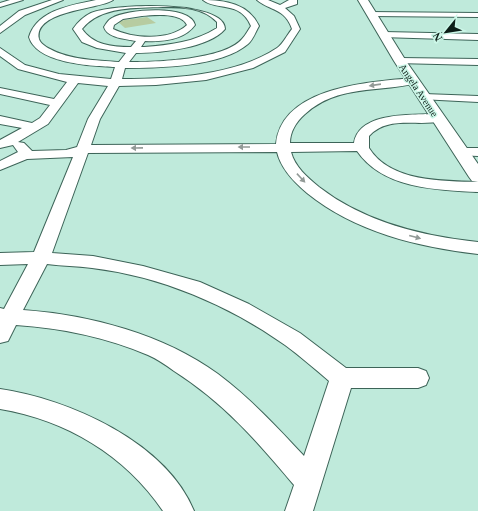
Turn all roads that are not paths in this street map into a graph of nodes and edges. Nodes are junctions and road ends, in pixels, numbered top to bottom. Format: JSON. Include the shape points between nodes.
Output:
{"nodes":[{"id":1,"x":19,"y":0,"type":"edge"},
{"id":2,"x":59,"y":0,"type":"edge"},
{"id":3,"x":109,"y":0,"type":"edge"},
{"id":4,"x":118,"y":0,"type":"edge"},
{"id":5,"x":207,"y":0,"type":"edge"},
{"id":6,"x":260,"y":0,"type":"edge"},
{"id":7,"x":293,"y":0,"type":"edge"},
{"id":8,"x":363,"y":0,"type":"edge"},
{"id":9,"x":0,"y":6,"type":"edge"},
{"id":10,"x":126,"y":7,"type":"junction"},
{"id":11,"x":279,"y":8,"type":"junction"},
{"id":12,"x":138,"y":14,"type":"junction"},
{"id":13,"x":372,"y":14,"type":"junction"},
{"id":14,"x":478,"y":15,"type":"edge"},
{"id":15,"x":0,"y":30,"type":"edge"},
{"id":16,"x":384,"y":35,"type":"junction"},
{"id":17,"x":478,"y":37,"type":"edge"},
{"id":18,"x":138,"y":44,"type":"junction"},
{"id":19,"x":0,"y":52,"type":"edge"},
{"id":20,"x":400,"y":61,"type":"junction"},
{"id":21,"x":478,"y":62,"type":"edge"},
{"id":22,"x":121,"y":66,"type":"junction"},
{"id":23,"x":74,"y":80,"type":"junction"},
{"id":24,"x":413,"y":82,"type":"junction"},
{"id":25,"x":115,"y":83,"type":"junction"},
{"id":26,"x":0,"y":91,"type":"edge"},
{"id":27,"x":424,"y":97,"type":"junction"},
{"id":28,"x":478,"y":99,"type":"edge"},
{"id":29,"x":57,"y":103,"type":"junction"},
{"id":30,"x":438,"y":118,"type":"junction"},
{"id":31,"x":0,"y":120,"type":"edge"},
{"id":32,"x":34,"y":127,"type":"junction"},
{"id":33,"x":4,"y":143,"type":"edge"},
{"id":34,"x":284,"y":152,"type":"junction"},
{"id":35,"x":364,"y":152,"type":"junction"},
{"id":36,"x":461,"y":152,"type":"junction"},
{"id":37,"x":478,"y":152,"type":"edge"},
{"id":38,"x":76,"y":154,"type":"junction"},
{"id":39,"x":25,"y":155,"type":"junction"},
{"id":40,"x":0,"y":166,"type":"edge"},
{"id":41,"x":478,"y":177,"type":"edge"},
{"id":42,"x":478,"y":187,"type":"edge"},
{"id":43,"x":478,"y":248,"type":"edge"},
{"id":44,"x":41,"y":258,"type":"junction"},
{"id":45,"x":0,"y":259,"type":"edge"},
{"id":46,"x":3,"y":322,"type":"edge"},
{"id":47,"x":342,"y":378,"type":"junction"},
{"id":48,"x":418,"y":378,"type":"dead end"},
{"id":49,"x":0,"y":399,"type":"edge"},
{"id":50,"x":308,"y":481,"type":"junction"},
{"id":51,"x":180,"y":511,"type":"edge"},
{"id":52,"x":299,"y":511,"type":"edge"}],
"edges":[{"from":1,"to":9,"type":"street"},
{"from":2,"to":15,"type":"street","via":[[22,13]]},
{"from":3,"to":22,"type":"street","via":[[82,5],[55,15],[38,26],[34,40],[39,46],[60,58]]},
{"from":4,"to":10,"type":"street"},
{"from":5,"to":22,"type":"street","via":[[233,7],[250,17],[255,26],[251,37],[225,52],[195,60],[159,65]]},
{"from":6,"to":11,"type":"street"},
{"from":7,"to":11,"type":"street","via":[[294,2],[288,6]]},
{"from":8,"to":13,"type":"main road","name":"Angela Avenue"},
{"from":10,"to":12,"type":"street"},
{"from":10,"to":18,"type":"street","via":[[87,18],[77,29],[78,35],[96,45]]},
{"from":10,"to":18,"type":"street","via":[[162,5],[196,8],[218,17],[222,25],[216,34],[194,43],[161,49]]},
{"from":11,"to":25,"type":"street","via":[[294,23],[294,35],[284,48],[262,60],[229,71],[186,79]]},
{"from":12,"to":18,"type":"street","via":[[114,20],[108,27],[119,36]]},
{"from":12,"to":18,"type":"street","via":[[174,14],[187,19],[191,25],[178,34]]},
{"from":13,"to":14,"type":"street"},
{"from":13,"to":16,"type":"main road","name":"Angela Avenue"},
{"from":16,"to":17,"type":"street"},
{"from":16,"to":20,"type":"main road","name":"Angela Avenue"},
{"from":18,"to":22,"type":"street"},
{"from":19,"to":23,"type":"street","via":[[13,63],[29,70]]},
{"from":20,"to":21,"type":"street"},
{"from":20,"to":24,"type":"main road","name":"Angela Avenue"},
{"from":22,"to":25,"type":"street"},
{"from":23,"to":25,"type":"street"},
{"from":23,"to":29,"type":"street"},
{"from":24,"to":27,"type":"main road","name":"Angela Avenue"},
{"from":24,"to":34,"type":"street","one_way":true,"via":[[361,87],[321,98],[294,118],[283,137]]},
{"from":25,"to":38,"type":"street"},
{"from":26,"to":29,"type":"street"},
{"from":27,"to":28,"type":"street"},
{"from":27,"to":30,"type":"main road","name":"Angela Avenue"},
{"from":29,"to":32,"type":"street","via":[[44,121]]},
{"from":30,"to":35,"type":"street","via":[[398,119],[373,126],[361,139]]},
{"from":30,"to":36,"type":"main road","name":"Angela Avenue"},
{"from":31,"to":32,"type":"street"},
{"from":32,"to":33,"type":"street"},
{"from":33,"to":39,"type":"street","via":[[25,150]]},
{"from":34,"to":35,"type":"street"},
{"from":34,"to":38,"type":"street"},
{"from":34,"to":43,"type":"street","one_way":true,"via":[[308,186],[348,212],[381,227],[416,238],[451,246]]},
{"from":35,"to":42,"type":"street","via":[[387,171],[410,180],[429,184]]},
{"from":36,"to":37,"type":"street"},
{"from":36,"to":41,"type":"main road","name":"Angela Avenue"},
{"from":38,"to":39,"type":"street"},
{"from":38,"to":44,"type":"street"},
{"from":39,"to":40,"type":"street"},
{"from":44,"to":45,"type":"street"},
{"from":44,"to":46,"type":"street"},
{"from":44,"to":47,"type":"street","via":[[92,262],[143,272],[193,287],[242,309],[292,339]]},
{"from":46,"to":50,"type":"street","via":[[54,320],[110,333],[157,349],[220,390],[259,425]]},
{"from":47,"to":48,"type":"street"},
{"from":47,"to":50,"type":"street"},
{"from":49,"to":51,"type":"street","via":[[20,401],[67,416],[112,440],[153,476]]},
{"from":50,"to":52,"type":"street"}]}
